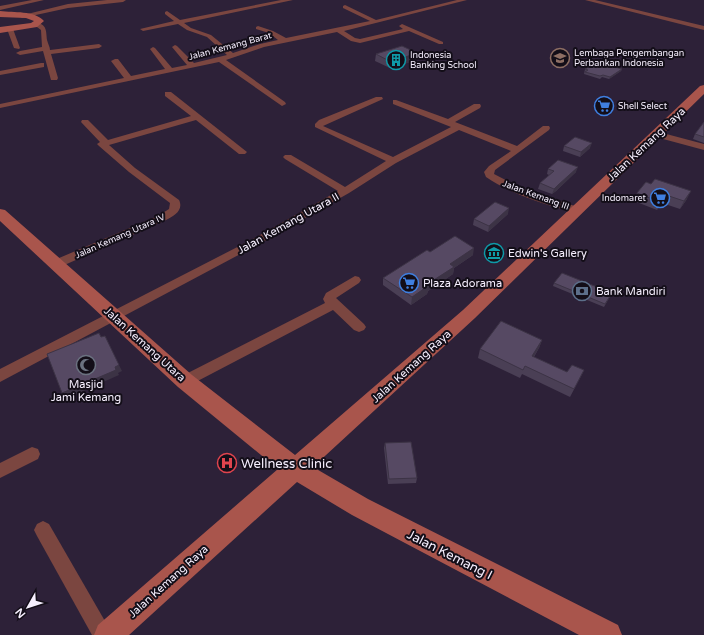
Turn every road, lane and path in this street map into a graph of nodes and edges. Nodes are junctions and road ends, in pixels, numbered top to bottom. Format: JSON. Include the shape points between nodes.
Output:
{"nodes":[{"id":1,"x":41,"y":0,"type":"edge"},
{"id":2,"x":123,"y":0,"type":"edge"},
{"id":3,"x":290,"y":0,"type":"edge"},
{"id":4,"x":464,"y":0,"type":"edge"},
{"id":5,"x":588,"y":0,"type":"edge"},
{"id":6,"x":345,"y":7,"type":"dead end"},
{"id":7,"x":0,"y":8,"type":"edge"},
{"id":8,"x":167,"y":13,"type":"dead end"},
{"id":9,"x":0,"y":14,"type":"edge"},
{"id":10,"x":22,"y":16,"type":"junction"},
{"id":11,"x":387,"y":19,"type":"junction"},
{"id":12,"x":179,"y":22,"type":"junction"},
{"id":13,"x":376,"y":22,"type":"junction"},
{"id":14,"x":36,"y":24,"type":"junction"},
{"id":15,"x":258,"y":28,"type":"dead end"},
{"id":16,"x":704,"y":28,"type":"edge"},
{"id":17,"x":10,"y":29,"type":"junction"},
{"id":18,"x":143,"y":29,"type":"dead end"},
{"id":19,"x":410,"y":29,"type":"junction"},
{"id":20,"x":0,"y":30,"type":"edge"},
{"id":21,"x":338,"y":30,"type":"junction"},
{"id":22,"x":285,"y":41,"type":"junction"},
{"id":23,"x":441,"y":43,"type":"dead end"},
{"id":24,"x":99,"y":46,"type":"dead end"},
{"id":25,"x":175,"y":47,"type":"dead end"},
{"id":26,"x":47,"y":50,"type":"junction"},
{"id":27,"x":153,"y":50,"type":"dead end"},
{"id":28,"x":232,"y":56,"type":"junction"},
{"id":29,"x":220,"y":60,"type":"junction"},
{"id":30,"x":115,"y":61,"type":"dead end"},
{"id":31,"x":41,"y":65,"type":"dead end"},
{"id":32,"x":192,"y":66,"type":"junction"},
{"id":33,"x":170,"y":70,"type":"junction"},
{"id":34,"x":0,"y":73,"type":"edge"},
{"id":35,"x":54,"y":78,"type":"dead end"},
{"id":36,"x":129,"y":79,"type":"junction"},
{"id":37,"x":704,"y":88,"type":"edge"},
{"id":38,"x":168,"y":94,"type":"dead end"},
{"id":39,"x":379,"y":99,"type":"dead end"},
{"id":40,"x":396,"y":102,"type":"dead end"},
{"id":41,"x":282,"y":104,"type":"dead end"},
{"id":42,"x":0,"y":106,"type":"edge"},
{"id":43,"x":477,"y":106,"type":"dead end"},
{"id":44,"x":197,"y":117,"type":"junction"},
{"id":45,"x":85,"y":122,"type":"dead end"},
{"id":46,"x":450,"y":122,"type":"junction"},
{"id":47,"x":459,"y":126,"type":"junction"},
{"id":48,"x":546,"y":128,"type":"dead end"},
{"id":49,"x":655,"y":134,"type":"junction"},
{"id":50,"x":105,"y":142,"type":"junction"},
{"id":51,"x":704,"y":148,"type":"edge"},
{"id":52,"x":518,"y":150,"type":"junction"},
{"id":53,"x":242,"y":152,"type":"dead end"},
{"id":54,"x":288,"y":157,"type":"dead end"},
{"id":55,"x":393,"y":161,"type":"junction"},
{"id":56,"x":345,"y":191,"type":"junction"},
{"id":57,"x":577,"y":210,"type":"junction"},
{"id":58,"x":0,"y":213,"type":"edge"},
{"id":59,"x":56,"y":264,"type":"junction"},
{"id":60,"x":355,"y":280,"type":"dead end"},
{"id":61,"x":334,"y":304,"type":"junction"},
{"id":62,"x":115,"y":317,"type":"junction"},
{"id":63,"x":359,"y":327,"type":"dead end"},
{"id":64,"x":0,"y":376,"type":"edge"},
{"id":65,"x":185,"y":381,"type":"junction"},
{"id":66,"x":32,"y":454,"type":"dead end"},
{"id":67,"x":294,"y":468,"type":"junction"},
{"id":68,"x":0,"y":471,"type":"edge"},
{"id":69,"x":43,"y":530,"type":"dead end"},
{"id":70,"x":103,"y":635,"type":"edge"},
{"id":71,"x":108,"y":635,"type":"edge"},
{"id":72,"x":608,"y":635,"type":"edge"}],
"edges":[{"from":1,"to":7,"type":"street"},
{"from":2,"to":10,"type":"street","via":[[68,6]]},
{"from":3,"to":12,"type":"street"},
{"from":4,"to":11,"type":"street","name":"Jalan Kemang Barat"},
{"from":5,"to":16,"type":"street"},
{"from":6,"to":13,"type":"street"},
{"from":8,"to":12,"type":"street"},
{"from":9,"to":10,"type":"street"},
{"from":10,"to":14,"type":"street","via":[[36,18],[40,21]]},
{"from":11,"to":13,"type":"street","name":"Jalan Kemang Barat"},
{"from":11,"to":19,"type":"street"},
{"from":12,"to":18,"type":"street"},
{"from":12,"to":28,"type":"street","via":[[189,29],[209,36]]},
{"from":13,"to":21,"type":"street","name":"Jalan Kemang Barat"},
{"from":14,"to":17,"type":"street"},
{"from":14,"to":26,"type":"street","via":[[44,30]]},
{"from":15,"to":22,"type":"street","via":[[271,32]]},
{"from":17,"to":20,"type":"street"},
{"from":17,"to":26,"type":"street","via":[[19,51]]},
{"from":19,"to":21,"type":"street","via":[[360,42]]},
{"from":19,"to":23,"type":"street"},
{"from":21,"to":22,"type":"street","name":"Jalan Kemang Barat"},
{"from":22,"to":28,"type":"street","name":"Jalan Kemang Barat","via":[[262,45]]},
{"from":24,"to":26,"type":"street"},
{"from":25,"to":32,"type":"street"},
{"from":26,"to":35,"type":"street"},
{"from":27,"to":33,"type":"street"},
{"from":28,"to":29,"type":"street","name":"Jalan Kemang Barat"},
{"from":29,"to":32,"type":"street","name":"Jalan Kemang Barat"},
{"from":29,"to":41,"type":"street"},
{"from":30,"to":36,"type":"street"},
{"from":31,"to":34,"type":"street"},
{"from":32,"to":33,"type":"street","name":"Jalan Kemang Barat"},
{"from":33,"to":36,"type":"street","name":"Jalan Kemang Barat"},
{"from":36,"to":42,"type":"street","name":"Jalan Kemang Barat"},
{"from":37,"to":49,"type":"street","name":"Jalan Kemang Raya"},
{"from":38,"to":44,"type":"street"},
{"from":39,"to":55,"type":"street","via":[[318,124]]},
{"from":40,"to":46,"type":"street"},
{"from":43,"to":46,"type":"street"},
{"from":44,"to":50,"type":"street"},
{"from":44,"to":53,"type":"street"},
{"from":45,"to":50,"type":"street"},
{"from":46,"to":47,"type":"street"},
{"from":47,"to":52,"type":"street"},
{"from":47,"to":55,"type":"street","name":"Jalan Kemang Utara II"},
{"from":48,"to":52,"type":"street"},
{"from":49,"to":51,"type":"street"},
{"from":49,"to":57,"type":"street","name":"Jalan Kemang Raya"},
{"from":50,"to":59,"type":"street","name":"Jalan Kemang Utara IV","via":[[102,144],[132,170],[175,202],[176,208],[162,218]]},
{"from":52,"to":57,"type":"street","name":"Jalan Kemang III","via":[[492,168],[489,175],[525,192]]},
{"from":54,"to":56,"type":"street"},
{"from":55,"to":56,"type":"street","name":"Jalan Kemang Utara II"},
{"from":56,"to":62,"type":"street","name":"Jalan Kemang Utara II"},
{"from":57,"to":67,"type":"street","name":"Jalan Kemang Raya","via":[[469,314]]},
{"from":58,"to":59,"type":"street","name":"Jalan Kemang Utara"},
{"from":59,"to":62,"type":"street","name":"Jalan Kemang Utara"},
{"from":60,"to":61,"type":"street","via":[[330,296]]},
{"from":61,"to":63,"type":"street"},
{"from":61,"to":65,"type":"street"},
{"from":62,"to":64,"type":"street","name":"Jalan Kemang Utara II"},
{"from":62,"to":65,"type":"street","name":"Jalan Kemang Utara"},
{"from":65,"to":67,"type":"street","name":"Jalan Kemang Utara"},
{"from":66,"to":68,"type":"street"},
{"from":67,"to":71,"type":"street","name":"Jalan Kemang Raya"},
{"from":67,"to":72,"type":"street","name":"Jalan Kemang I","via":[[360,508]]},
{"from":69,"to":70,"type":"street"}]}
